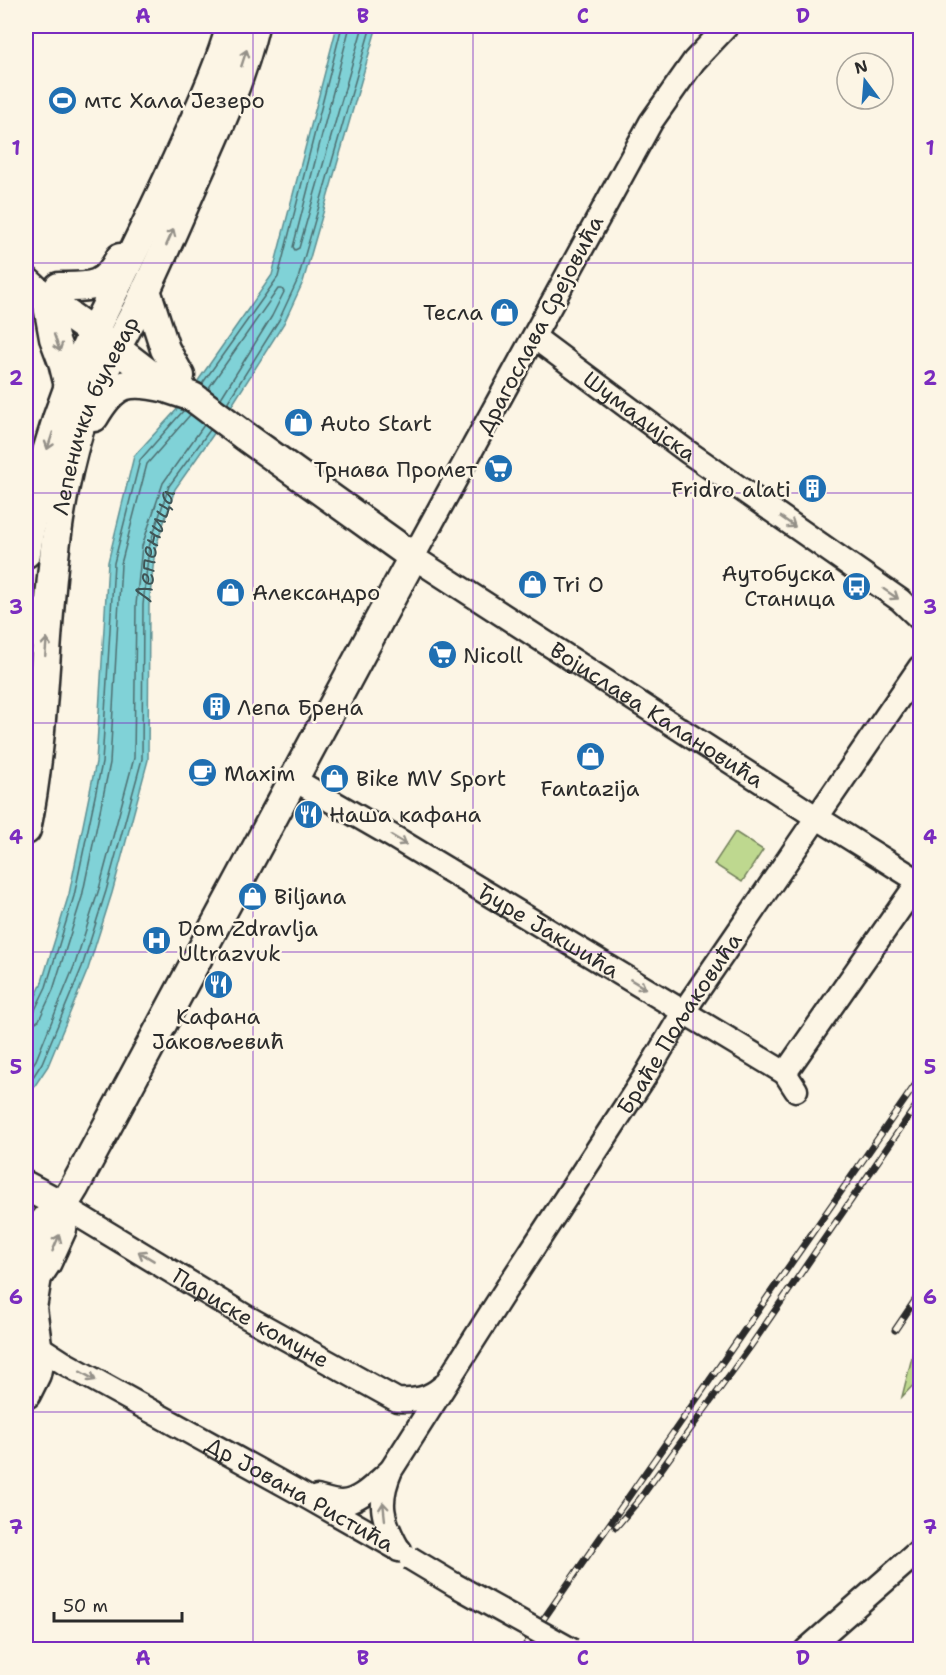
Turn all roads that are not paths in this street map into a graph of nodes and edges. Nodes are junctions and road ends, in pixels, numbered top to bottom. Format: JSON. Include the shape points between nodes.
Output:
{"nodes":[{"id":1,"x":231,"y":26,"type":"edge"},
{"id":2,"x":254,"y":26,"type":"edge"},
{"id":3,"x":728,"y":26,"type":"edge"},
{"id":4,"x":147,"y":224,"type":"junction"},
{"id":5,"x":26,"y":273,"type":"edge"},
{"id":6,"x":26,"y":281,"type":"edge"},
{"id":7,"x":146,"y":290,"type":"junction"},
{"id":8,"x":53,"y":293,"type":"junction"},
{"id":9,"x":97,"y":324,"type":"junction"},
{"id":10,"x":534,"y":337,"type":"junction"},
{"id":11,"x":121,"y":340,"type":"junction"},
{"id":12,"x":69,"y":386,"type":"junction"},
{"id":13,"x":180,"y":387,"type":"junction"},
{"id":14,"x":74,"y":446,"type":"junction"},
{"id":15,"x":26,"y":553,"type":"edge"},
{"id":16,"x":413,"y":557,"type":"junction"},
{"id":17,"x":921,"y":619,"type":"edge"},
{"id":18,"x":921,"y":667,"type":"edge"},
{"id":19,"x":293,"y":779,"type":"junction"},
{"id":20,"x":816,"y":817,"type":"junction"},
{"id":21,"x":26,"y":830,"type":"edge"},
{"id":22,"x":920,"y":882,"type":"edge"},
{"id":23,"x":684,"y":1011,"type":"junction"},
{"id":24,"x":26,"y":1186,"type":"edge"},
{"id":25,"x":63,"y":1206,"type":"junction"},
{"id":26,"x":29,"y":1272,"type":"edge"},
{"id":27,"x":32,"y":1342,"type":"edge"},
{"id":28,"x":446,"y":1384,"type":"junction"},
{"id":29,"x":26,"y":1389,"type":"edge"},
{"id":30,"x":397,"y":1400,"type":"junction"},
{"id":31,"x":407,"y":1444,"type":"junction"},
{"id":32,"x":391,"y":1470,"type":"junction"},
{"id":33,"x":297,"y":1492,"type":"junction"},
{"id":34,"x":921,"y":1550,"type":"edge"},
{"id":35,"x":404,"y":1554,"type":"junction"},
{"id":36,"x":572,"y":1650,"type":"edge"},
{"id":37,"x":806,"y":1650,"type":"edge"}],
"edges":[{"from":1,"to":4,"type":"main road","name":"Лепенички булевар","via":[[213,80]]},
{"from":7,"to":2,"type":"main road","name":"Лепенички булевар","one_way":true,"via":[[218,130]]},
{"from":3,"to":10,"type":"street","name":"Драгослава Срејовића","via":[[694,62],[651,122]]},
{"from":4,"to":8,"type":"main road","via":[[105,279]]},
{"from":4,"to":9,"type":"main road","name":"Лепенички булевар"},
{"from":5,"to":8,"type":"main road"},
{"from":6,"to":8,"type":"main road"},
{"from":7,"to":11,"type":"main road","name":"Лепенички булевар"},
{"from":7,"to":13,"type":"main road"},
{"from":8,"to":9,"type":"main road","name":"Војислава Калановића"},
{"from":8,"to":12,"type":"main road","one_way":true,"via":[[54,338]]},
{"from":9,"to":11,"type":"main road","name":"Војислава Калановића"},
{"from":9,"to":12,"type":"main road","name":"Лепенички булевар"},
{"from":10,"to":16,"type":"street","name":"Драгослава Срејовића"},
{"from":10,"to":17,"type":"street","name":"Шумадијска","one_way":true},
{"from":11,"to":13,"type":"main road","name":"Војислава Калановића"},
{"from":11,"to":14,"type":"main road","name":"Лепенички булевар","via":[[88,405]]},
{"from":12,"to":15,"type":"main road","name":"Лепенички булевар","one_way":true,"via":[[41,469]]},
{"from":13,"to":14,"type":"main road","via":[[130,383],[114,390]]},
{"from":13,"to":16,"type":"main road","name":"Војислава Калановића"},
{"from":21,"to":14,"type":"main road","name":"Лепенички булевар","one_way":true,"via":[[38,747],[61,506]]},
{"from":16,"to":19,"type":"main road","name":"Драгослава Срејовића"},
{"from":16,"to":20,"type":"street","name":"Војислава Калановића"},
{"from":18,"to":20,"type":"street","name":"Браће Пољаковића"},
{"from":19,"to":23,"type":"street","name":"Ђуре Јакшића","one_way":true},
{"from":19,"to":25,"type":"main road","name":"Драгослава Срејовића"},
{"from":20,"to":22,"type":"street","name":"Војислава Калановића"},
{"from":20,"to":23,"type":"street","name":"Браће Пољаковића"},
{"from":22,"to":23,"type":"street","name":"Ђуре Јакшића","via":[[791,1082]]},
{"from":23,"to":28,"type":"street","name":"Браће Пољаковића"},
{"from":24,"to":25,"type":"main road"},
{"from":25,"to":26,"type":"main road","name":"Драгослава Срејовића","via":[[62,1228],[47,1262]]},
{"from":30,"to":25,"type":"street","name":"Париске комуне","one_way":true,"via":[[245,1316]]},
{"from":26,"to":27,"type":"main road","name":"Драгослава Срејовића"},
{"from":27,"to":29,"type":"main road","name":"Драгослава Срејовића","via":[[39,1359],[36,1374]]},
{"from":27,"to":33,"type":"street","name":"Др Јована Ристића","one_way":true},
{"from":28,"to":30,"type":"street","via":[[428,1397]]},
{"from":28,"to":31,"type":"street","name":"Браће Пољаковића"},
{"from":30,"to":31,"type":"street","via":[[406,1423]]},
{"from":31,"to":32,"type":"street","name":"Браће Пољаковића"},
{"from":32,"to":33,"type":"street","via":[[367,1491],[343,1503]]},
{"from":35,"to":32,"type":"street","one_way":true,"via":[[383,1517],[382,1494]]},
{"from":33,"to":35,"type":"street","name":"Др Јована Ристића"},
{"from":34,"to":37,"type":"street"},
{"from":35,"to":36,"type":"street","name":"Др Јована Ристића","bridge":true}]}
